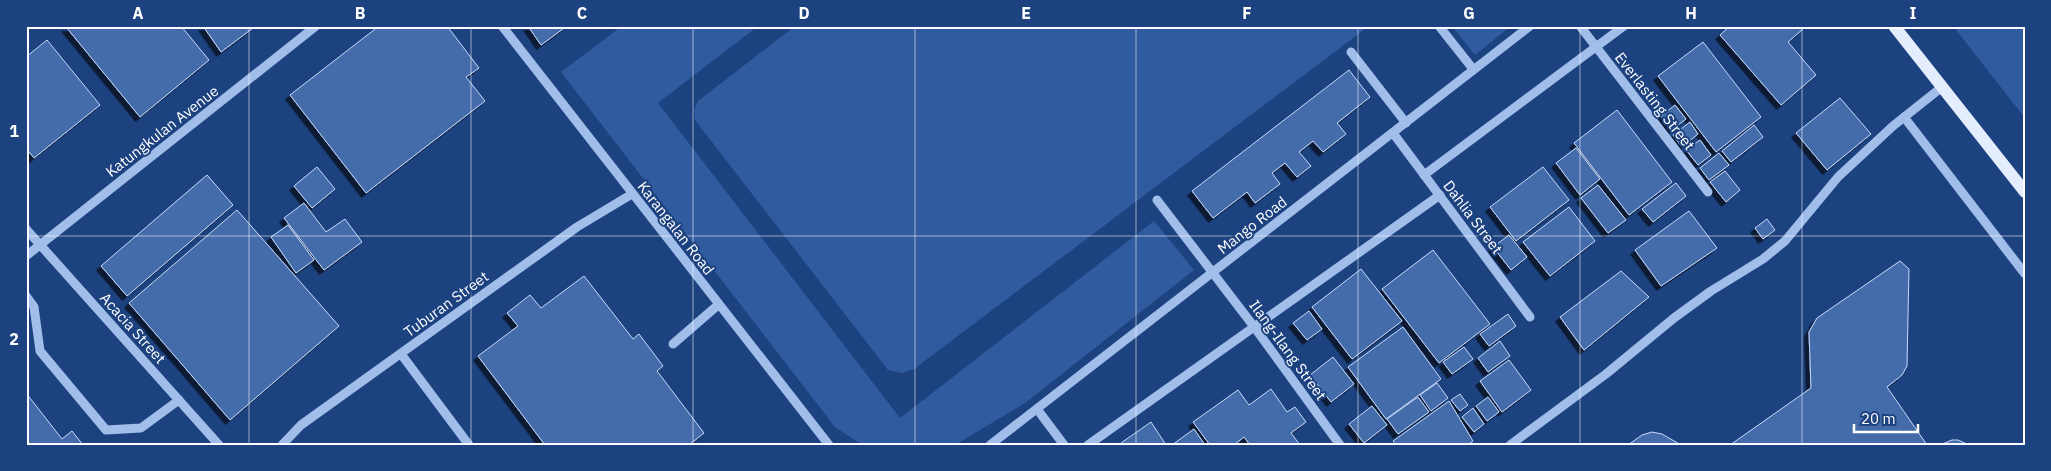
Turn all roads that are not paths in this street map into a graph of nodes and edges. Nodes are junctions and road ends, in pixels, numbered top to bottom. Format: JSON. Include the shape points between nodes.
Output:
{"nodes":[{"id":1,"x":316,"y":26,"type":"edge"},
{"id":2,"x":502,"y":26,"type":"edge"},
{"id":3,"x":1439,"y":26,"type":"edge"},
{"id":4,"x":1530,"y":26,"type":"edge"},
{"id":5,"x":1580,"y":26,"type":"edge"},
{"id":6,"x":1624,"y":26,"type":"edge"},
{"id":7,"x":1894,"y":26,"type":"edge"},
{"id":8,"x":1596,"y":47,"type":"junction"},
{"id":9,"x":1351,"y":52,"type":"dead end"},
{"id":10,"x":1473,"y":69,"type":"junction"},
{"id":11,"x":1942,"y":87,"type":"junction"},
{"id":12,"x":1904,"y":117,"type":"junction"},
{"id":13,"x":1406,"y":123,"type":"junction"},
{"id":14,"x":1393,"y":133,"type":"junction"},
{"id":15,"x":1424,"y":175,"type":"junction"},
{"id":16,"x":1708,"y":192,"type":"dead end"},
{"id":17,"x":2025,"y":192,"type":"edge"},
{"id":18,"x":632,"y":194,"type":"junction"},
{"id":19,"x":1440,"y":195,"type":"junction"},
{"id":20,"x":1157,"y":200,"type":"dead end"},
{"id":21,"x":26,"y":229,"type":"edge"},
{"id":22,"x":41,"y":245,"type":"junction"},
{"id":23,"x":26,"y":256,"type":"edge"},
{"id":24,"x":1213,"y":273,"type":"junction"},
{"id":25,"x":2025,"y":274,"type":"edge"},
{"id":26,"x":26,"y":296,"type":"edge"},
{"id":27,"x":718,"y":305,"type":"junction"},
{"id":28,"x":1530,"y":317,"type":"dead end"},
{"id":29,"x":1255,"y":328,"type":"junction"},
{"id":30,"x":673,"y":344,"type":"dead end"},
{"id":31,"x":401,"y":354,"type":"junction"},
{"id":32,"x":179,"y":400,"type":"junction"},
{"id":33,"x":1037,"y":410,"type":"junction"},
{"id":34,"x":219,"y":445,"type":"edge"},
{"id":35,"x":282,"y":445,"type":"edge"},
{"id":36,"x":469,"y":445,"type":"edge"},
{"id":37,"x":829,"y":445,"type":"edge"},
{"id":38,"x":990,"y":445,"type":"edge"},
{"id":39,"x":1064,"y":445,"type":"edge"},
{"id":40,"x":1088,"y":445,"type":"edge"},
{"id":41,"x":1340,"y":445,"type":"edge"},
{"id":42,"x":1510,"y":445,"type":"edge"}],
"edges":[{"from":1,"to":22,"type":"street","name":"Katungkulan Avenue"},
{"from":2,"to":18,"type":"street","name":"Karangalan Road"},
{"from":3,"to":10,"type":"street"},
{"from":4,"to":10,"type":"street","name":"Mango Road"},
{"from":5,"to":8,"type":"street","name":"Everlasting Street"},
{"from":6,"to":8,"type":"street"},
{"from":7,"to":11,"type":"main road"},
{"from":8,"to":15,"type":"street"},
{"from":8,"to":16,"type":"street","name":"Everlasting Street"},
{"from":9,"to":13,"type":"street"},
{"from":10,"to":13,"type":"street","name":"Mango Road"},
{"from":11,"to":12,"type":"street"},
{"from":11,"to":17,"type":"main road"},
{"from":12,"to":25,"type":"street"},
{"from":12,"to":42,"type":"street","via":[[1838,177],[1785,241],[1674,318],[1606,374]]},
{"from":13,"to":14,"type":"street","name":"Mango Road"},
{"from":14,"to":15,"type":"street","name":"Dahlia Street"},
{"from":14,"to":24,"type":"street","name":"Mango Road"},
{"from":15,"to":19,"type":"street","name":"Dahlia Street"},
{"from":18,"to":27,"type":"street","name":"Karangalan Road"},
{"from":18,"to":31,"type":"street","name":"Tuburan Street","via":[[578,227]]},
{"from":19,"to":28,"type":"street","name":"Dahlia Street"},
{"from":19,"to":29,"type":"street"},
{"from":20,"to":24,"type":"street","name":"Ilang-Ilang Street"},
{"from":21,"to":22,"type":"street","name":"Acacia Street"},
{"from":22,"to":23,"type":"street","name":"Katungkulan Avenue"},
{"from":22,"to":32,"type":"street","name":"Acacia Street"},
{"from":24,"to":29,"type":"street","name":"Ilang-Ilang Street"},
{"from":24,"to":33,"type":"street","name":"Mango Road"},
{"from":26,"to":32,"type":"street","via":[[34,307],[40,351],[106,430],[141,428]]},
{"from":27,"to":30,"type":"street"},
{"from":27,"to":37,"type":"street","name":"Karangalan Road"},
{"from":29,"to":40,"type":"street"},
{"from":29,"to":41,"type":"street","name":"Ilang-Ilang Street"},
{"from":31,"to":35,"type":"street","name":"Tuburan Street","via":[[301,425]]},
{"from":31,"to":36,"type":"street"},
{"from":32,"to":34,"type":"street","name":"Acacia Street"},
{"from":33,"to":38,"type":"street","name":"Mango Road"},
{"from":33,"to":39,"type":"street"}]}
